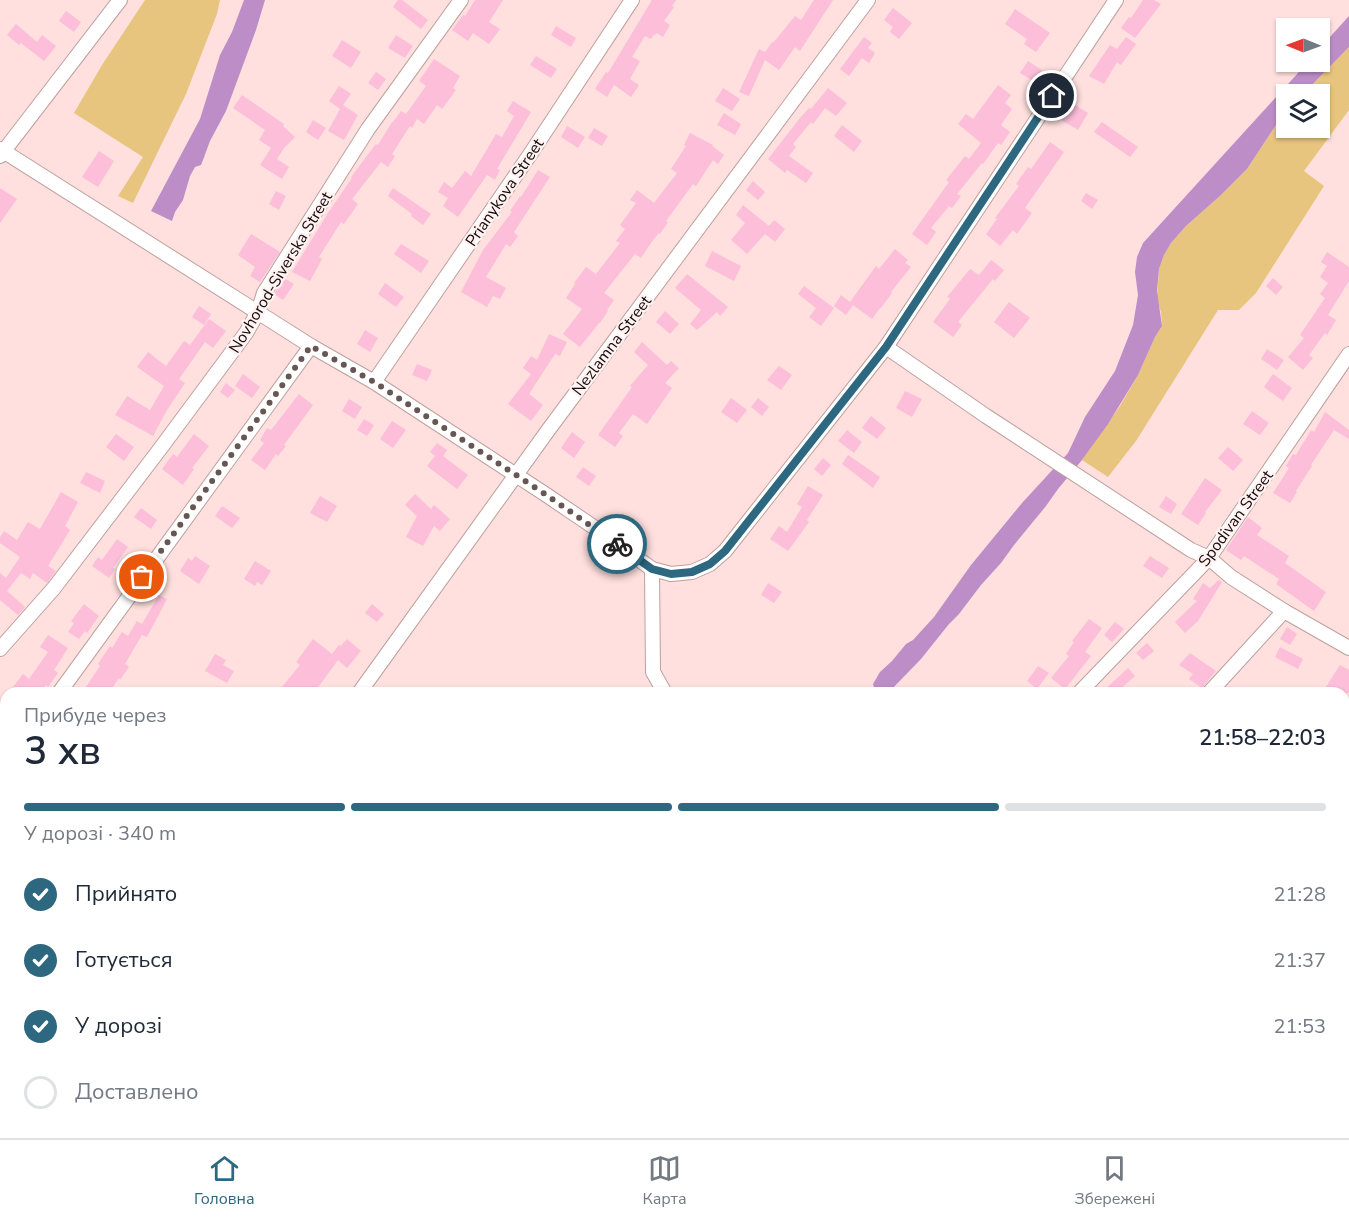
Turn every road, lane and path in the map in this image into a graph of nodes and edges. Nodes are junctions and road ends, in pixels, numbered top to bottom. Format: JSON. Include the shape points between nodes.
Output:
{"nodes":[{"id":1,"x":120,"y":0,"type":"edge"},
{"id":2,"x":461,"y":0,"type":"edge"},
{"id":3,"x":632,"y":0,"type":"edge"},
{"id":4,"x":868,"y":0,"type":"edge"},
{"id":5,"x":1116,"y":0,"type":"edge"},
{"id":6,"x":1,"y":152,"type":"edge"},
{"id":7,"x":258,"y":312,"type":"junction"},
{"id":8,"x":311,"y":346,"type":"junction"},
{"id":9,"x":886,"y":347,"type":"junction"},
{"id":10,"x":1349,"y":354,"type":"edge"},
{"id":11,"x":374,"y":382,"type":"junction"},
{"id":12,"x":515,"y":475,"type":"junction"},
{"id":13,"x":1209,"y":558,"type":"junction"},
{"id":14,"x":652,"y":569,"type":"junction"},
{"id":15,"x":1284,"y":611,"type":"junction"},
{"id":16,"x":1349,"y":648,"type":"edge"},
{"id":17,"x":0,"y":649,"type":"edge"},
{"id":18,"x":63,"y":687,"type":"edge"},
{"id":19,"x":363,"y":687,"type":"edge"},
{"id":20,"x":662,"y":687,"type":"edge"},
{"id":21,"x":1085,"y":687,"type":"edge"},
{"id":22,"x":1214,"y":687,"type":"edge"}],
"edges":[{"from":1,"to":6,"type":"street"},
{"from":2,"to":7,"type":"street","name":"Novhorod-Siverska Street","via":[[368,129],[264,293]]},
{"from":3,"to":11,"type":"street","name":"Prianykova Street"},
{"from":4,"to":12,"type":"street","name":"Nezlamna Street"},
{"from":5,"to":9,"type":"street"},
{"from":6,"to":7,"type":"street"},
{"from":7,"to":8,"type":"street"},
{"from":7,"to":17,"type":"street","name":"Novhorod-Siverska Street","via":[[54,588]]},
{"from":8,"to":11,"type":"street"},
{"from":8,"to":18,"type":"street"},
{"from":9,"to":13,"type":"street","via":[[1191,550]]},
{"from":9,"to":14,"type":"street","via":[[725,551],[692,572],[671,574]]},
{"from":10,"to":13,"type":"street","name":"Spodivan Street"},
{"from":11,"to":12,"type":"street"},
{"from":12,"to":14,"type":"street"},
{"from":12,"to":19,"type":"street","name":"Nezlamna Street"},
{"from":13,"to":15,"type":"street"},
{"from":13,"to":21,"type":"street","name":"Spodivan Street"},
{"from":14,"to":20,"type":"street","via":[[653,672]]},
{"from":15,"to":16,"type":"street"},
{"from":15,"to":22,"type":"street"}]}
